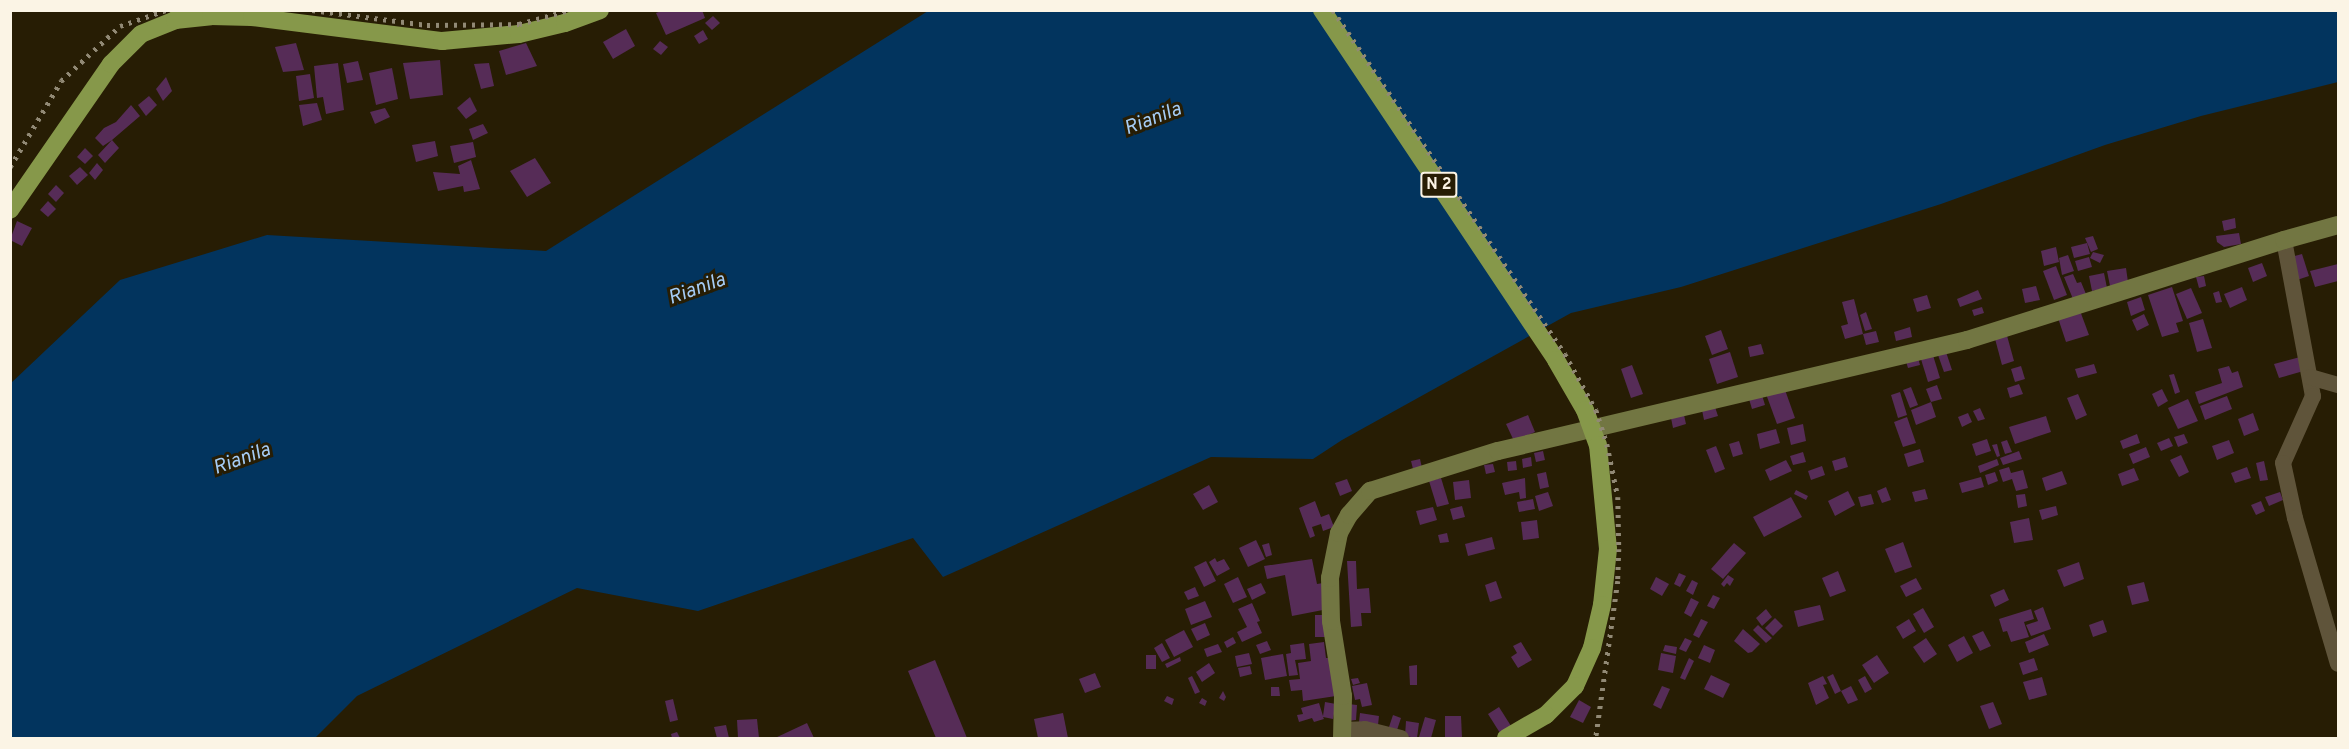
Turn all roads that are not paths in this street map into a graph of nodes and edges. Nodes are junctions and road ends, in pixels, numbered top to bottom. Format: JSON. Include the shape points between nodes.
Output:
{"nodes":[{"id":1,"x":600,"y":10,"type":"edge"},
{"id":2,"x":1322,"y":10,"type":"edge"},
{"id":3,"x":208,"y":13,"type":"edge"},
{"id":4,"x":10,"y":210,"type":"edge"},
{"id":5,"x":2338,"y":225,"type":"edge"},
{"id":6,"x":2284,"y":240,"type":"junction"},
{"id":7,"x":2310,"y":377,"type":"junction"},
{"id":8,"x":2338,"y":385,"type":"edge"},
{"id":9,"x":2338,"y":663,"type":"edge"},
{"id":10,"x":1342,"y":734,"type":"edge"},
{"id":11,"x":1401,"y":738,"type":"edge"},
{"id":12,"x":1506,"y":738,"type":"edge"}],
"edges":[{"from":1,"to":3,"type":"main road","via":[[519,34],[442,41]]},
{"from":2,"to":12,"type":"main road","number":"N 2","via":[[1556,360],[1585,410],[1598,446],[1608,549],[1602,605],[1592,648],[1575,686],[1546,715]]},
{"from":3,"to":4,"type":"main road","via":[[175,20],[141,34],[128,46],[111,64]]},
{"from":5,"to":6,"type":"street"},
{"from":6,"to":7,"type":"street"},
{"from":6,"to":10,"type":"street","via":[[1967,340],[1498,451],[1370,491],[1339,533],[1330,578],[1331,621],[1343,696]]},
{"from":7,"to":8,"type":"street"},
{"from":7,"to":9,"type":"street","via":[[2313,396],[2283,463],[2295,518]]},
{"from":10,"to":11,"type":"street","via":[[1365,729]]}]}
